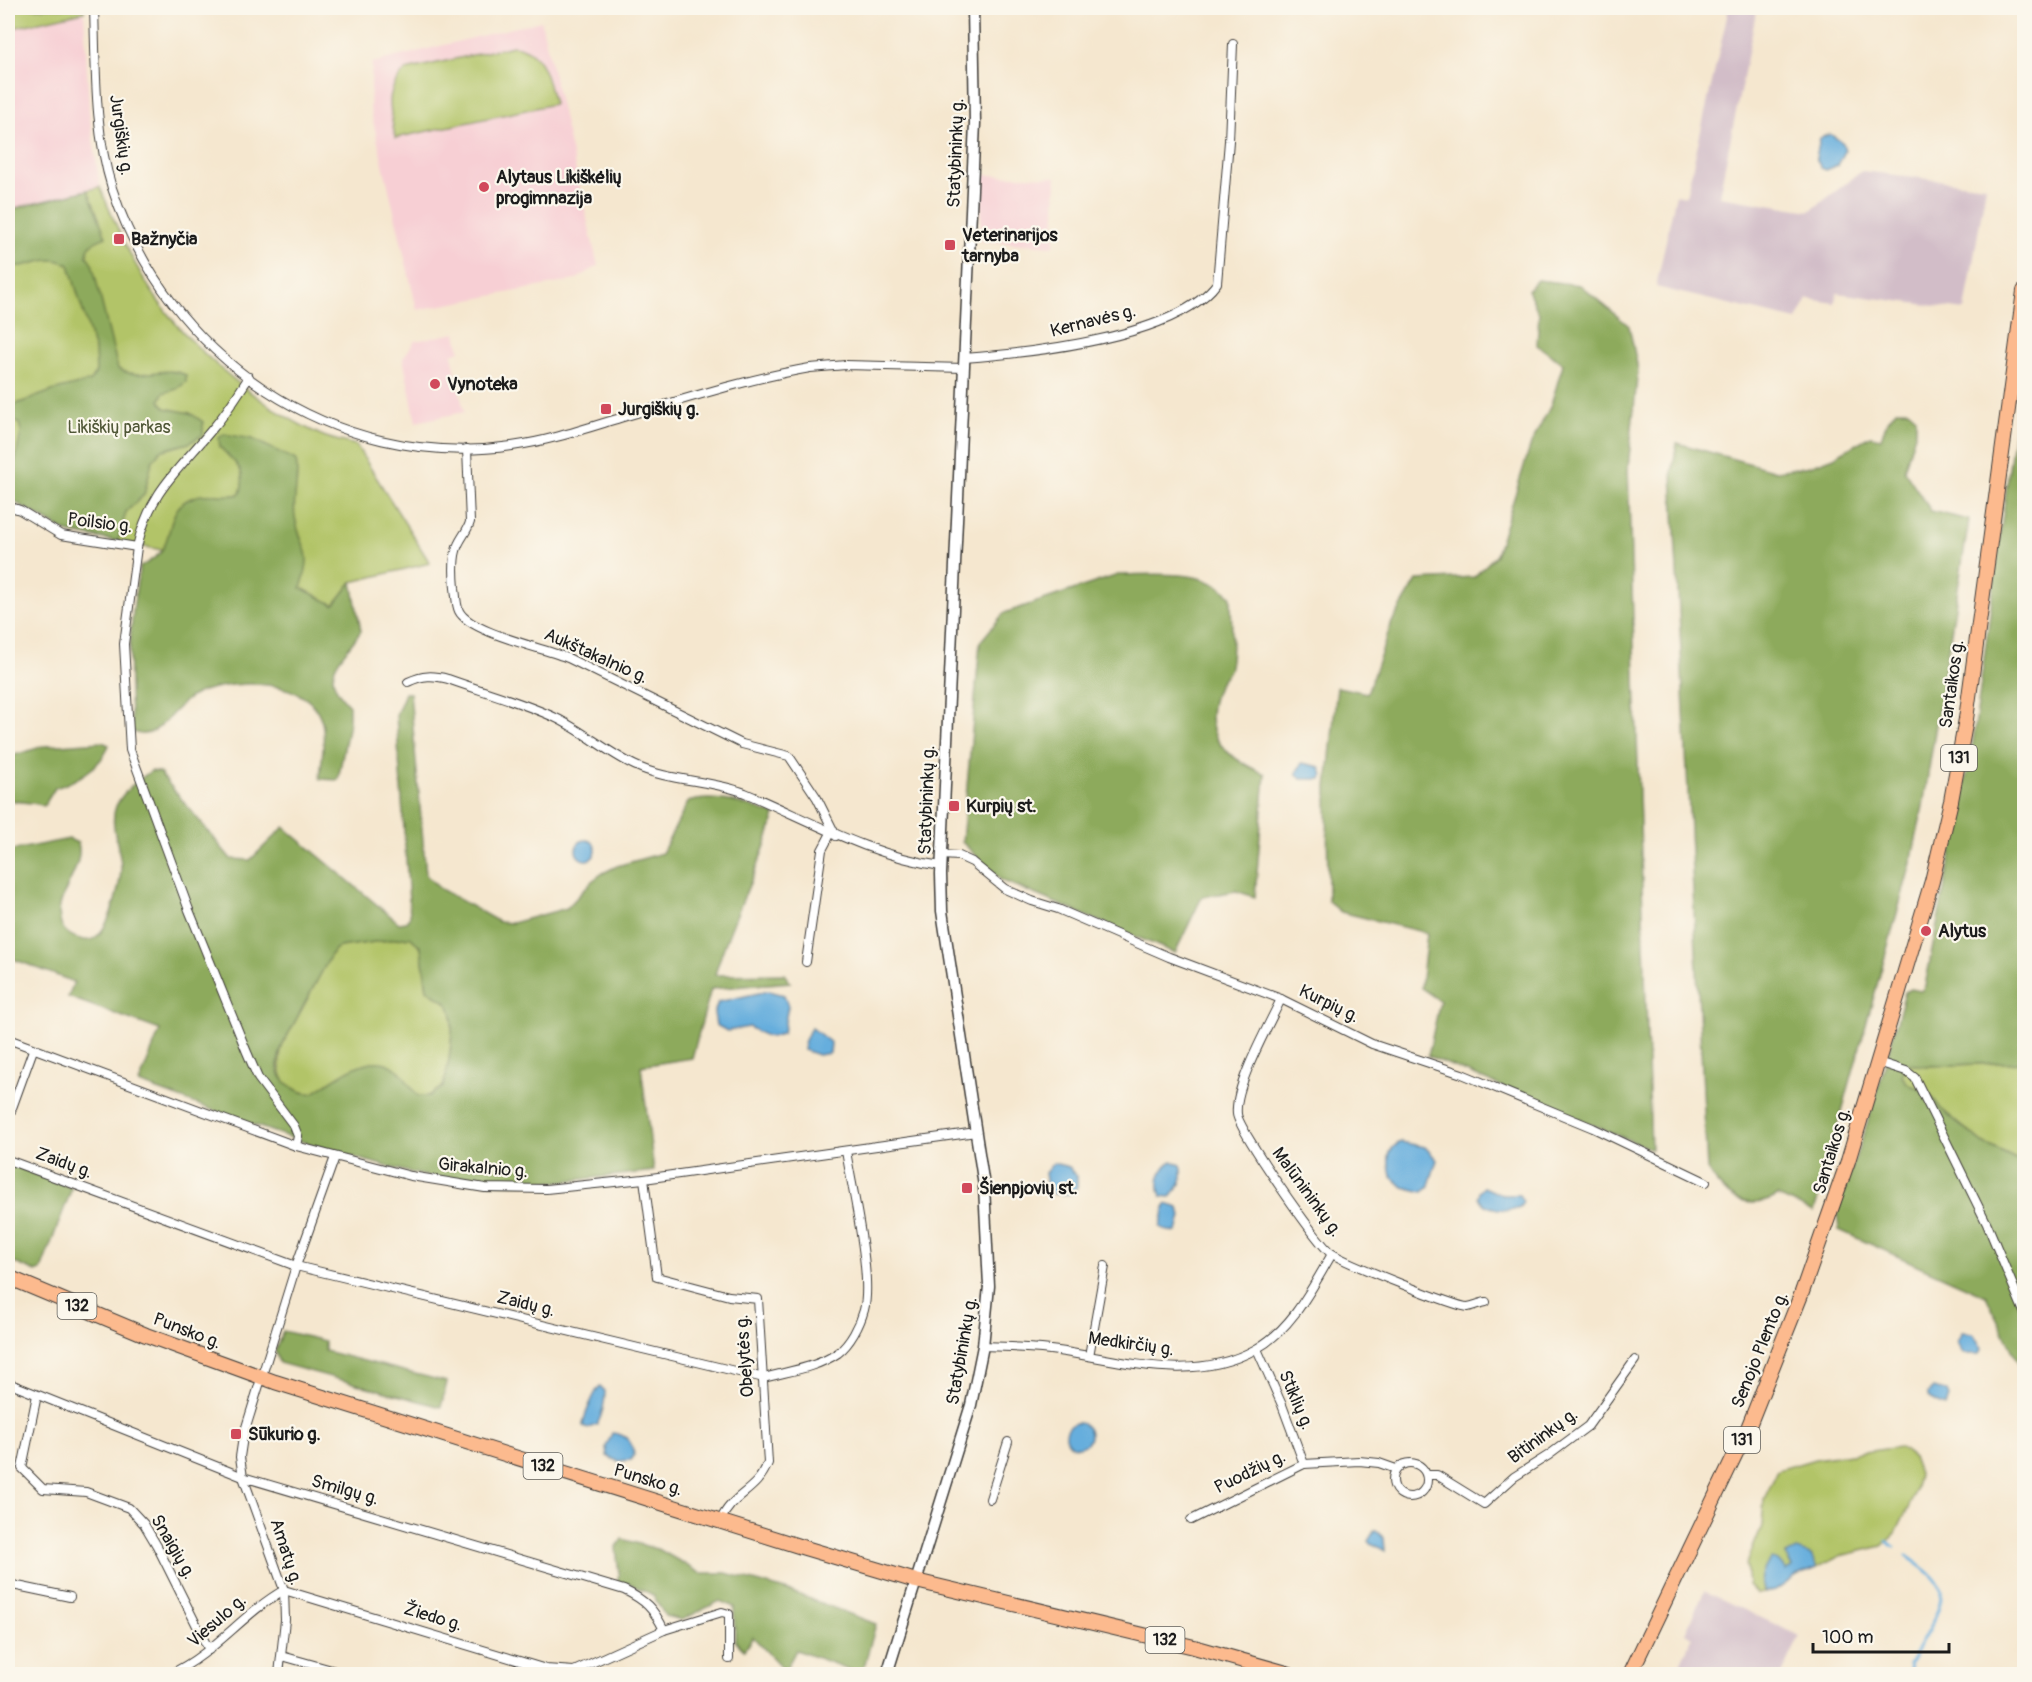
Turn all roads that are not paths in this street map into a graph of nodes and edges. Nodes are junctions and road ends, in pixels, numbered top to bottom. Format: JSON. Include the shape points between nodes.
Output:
{"nodes":[{"id":1,"x":94,"y":8,"type":"edge"},
{"id":2,"x":973,"y":8,"type":"edge"},
{"id":3,"x":1233,"y":44,"type":"dead end"},
{"id":4,"x":2025,"y":291,"type":"edge"},
{"id":5,"x":964,"y":363,"type":"junction"},
{"id":6,"x":249,"y":377,"type":"junction"},
{"id":7,"x":466,"y":449,"type":"junction"},
{"id":8,"x":8,"y":506,"type":"edge"},
{"id":9,"x":137,"y":547,"type":"junction"},
{"id":10,"x":408,"y":682,"type":"dead end"},
{"id":11,"x":833,"y":835,"type":"junction"},
{"id":12,"x":941,"y":861,"type":"junction"},
{"id":13,"x":806,"y":962,"type":"dead end"},
{"id":14,"x":1281,"y":999,"type":"junction"},
{"id":15,"x":8,"y":1040,"type":"edge"},
{"id":16,"x":33,"y":1050,"type":"junction"},
{"id":17,"x":1878,"y":1062,"type":"junction"},
{"id":18,"x":8,"y":1119,"type":"edge"},
{"id":19,"x":976,"y":1132,"type":"junction"},
{"id":20,"x":296,"y":1146,"type":"junction"},
{"id":21,"x":846,"y":1151,"type":"junction"},
{"id":22,"x":335,"y":1157,"type":"junction"},
{"id":23,"x":8,"y":1160,"type":"edge"},
{"id":24,"x":644,"y":1179,"type":"junction"},
{"id":25,"x":1706,"y":1182,"type":"dead end"},
{"id":26,"x":1832,"y":1211,"type":"joint"},
{"id":27,"x":1332,"y":1254,"type":"junction"},
{"id":28,"x":296,"y":1266,"type":"junction"},
{"id":29,"x":1105,"y":1266,"type":"dead end"},
{"id":30,"x":8,"y":1278,"type":"edge"},
{"id":31,"x":1486,"y":1302,"type":"dead end"},
{"id":32,"x":2025,"y":1312,"type":"edge"},
{"id":33,"x":983,"y":1346,"type":"junction"},
{"id":34,"x":1257,"y":1349,"type":"junction"},
{"id":35,"x":1089,"y":1356,"type":"junction"},
{"id":36,"x":1635,"y":1360,"type":"dead end"},
{"id":37,"x":262,"y":1378,"type":"junction"},
{"id":38,"x":764,"y":1378,"type":"junction"},
{"id":39,"x":8,"y":1383,"type":"edge"},
{"id":40,"x":37,"y":1395,"type":"junction"},
{"id":41,"x":1008,"y":1442,"type":"dead end"},
{"id":42,"x":1304,"y":1464,"type":"junction"},
{"id":43,"x":1396,"y":1469,"type":"junction"},
{"id":44,"x":1427,"y":1474,"type":"junction"},
{"id":45,"x":243,"y":1477,"type":"junction"},
{"id":46,"x":990,"y":1499,"type":"dead end"},
{"id":47,"x":1191,"y":1520,"type":"dead end"},
{"id":48,"x":720,"y":1522,"type":"junction"},
{"id":49,"x":916,"y":1581,"type":"junction"},
{"id":50,"x":8,"y":1584,"type":"edge"},
{"id":51,"x":284,"y":1590,"type":"junction"},
{"id":52,"x":70,"y":1597,"type":"dead end"},
{"id":53,"x":664,"y":1630,"type":"junction"},
{"id":54,"x":209,"y":1650,"type":"junction"},
{"id":55,"x":282,"y":1656,"type":"junction"},
{"id":56,"x":729,"y":1659,"type":"dead end"},
{"id":57,"x":1634,"y":1670,"type":"edge"},
{"id":58,"x":575,"y":1673,"type":"edge"},
{"id":59,"x":170,"y":1674,"type":"edge"},
{"id":60,"x":279,"y":1674,"type":"edge"},
{"id":61,"x":346,"y":1674,"type":"edge"},
{"id":62,"x":887,"y":1674,"type":"edge"},
{"id":63,"x":1290,"y":1674,"type":"edge"}],
"edges":[{"from":1,"to":6,"type":"street","name":"Jurgiškių g.","via":[[102,143],[119,207],[147,264],[176,308],[213,349]]},
{"from":2,"to":5,"type":"street","name":"Statybininkų g.","via":[[975,114]]},
{"from":3,"to":5,"type":"street","name":"Kernavės g.","via":[[1217,282],[1210,293],[1158,321],[1114,335],[1071,347]]},
{"from":4,"to":17,"type":"main road","name":"Santaikos g.","number":"131","via":[[1951,801],[1932,881]]},
{"from":5,"to":7,"type":"street","name":"Jurgiškių g.","via":[[810,368],[552,438]]},
{"from":5,"to":12,"type":"street","name":"Statybininkų g."},
{"from":6,"to":7,"type":"street","name":"Jurgiškių g.","via":[[305,414],[350,433],[412,445]]},
{"from":6,"to":9,"type":"street","name":"Poilsio g.","via":[[215,426],[167,479],[148,512]]},
{"from":7,"to":11,"type":"street","name":"Aukštakalnio g.","via":[[470,522],[456,549],[454,576],[459,611],[469,622],[482,631],[568,658],[742,744],[789,756],[817,798]]},
{"from":8,"to":9,"type":"street","name":"Poilsio g.","via":[[61,535]]},
{"from":9,"to":20,"type":"street","via":[[124,644],[130,750],[246,1050],[258,1078],[294,1126]]},
{"from":10,"to":11,"type":"street","via":[[434,675],[458,683],[555,718],[634,765],[737,790]]},
{"from":11,"to":12,"type":"street","via":[[911,860]]},
{"from":11,"to":13,"type":"street","via":[[821,857]]},
{"from":12,"to":14,"type":"street","name":"Kurpių g.","via":[[959,856],[1005,888],[1032,901]]},
{"from":12,"to":19,"type":"street","name":"Statybininkų g.","via":[[942,911]]},
{"from":14,"to":25,"type":"street","name":"Kurpių g.","via":[[1372,1044],[1462,1074],[1593,1128]]},
{"from":14,"to":27,"type":"street","name":"Malūnininkų g.","via":[[1241,1085],[1237,1114],[1273,1174]]},
{"from":15,"to":16,"type":"street","name":"Girakalnio g."},
{"from":16,"to":18,"type":"street"},
{"from":16,"to":20,"type":"street","name":"Girakalnio g."},
{"from":17,"to":26,"type":"main road","name":"Santaikos g.","number":"131"},
{"from":17,"to":32,"type":"street","via":[[1915,1078],[1987,1224]]},
{"from":19,"to":21,"type":"street","name":"Girakalnio g."},
{"from":19,"to":33,"type":"street","name":"Statybininkų g.","via":[[988,1239],[989,1286]]},
{"from":20,"to":22,"type":"street","name":"Girakalnio g."},
{"from":21,"to":24,"type":"street","name":"Girakalnio g."},
{"from":21,"to":38,"type":"street","name":"Zaidų g.","via":[[867,1282],[865,1310],[854,1335],[840,1351],[821,1363]]},
{"from":22,"to":24,"type":"street","name":"Girakalnio g.","via":[[411,1176],[485,1188],[546,1189]]},
{"from":22,"to":28,"type":"street","name":"Amatų g."},
{"from":23,"to":28,"type":"street","name":"Zaidų g."},
{"from":24,"to":38,"type":"street","name":"Obelytės g.","via":[[657,1277],[729,1296],[758,1299]]},
{"from":26,"to":57,"type":"main road","name":"Senojo Plento g.","number":"131","via":[[1748,1428]]},
{"from":27,"to":31,"type":"street","name":"Malūnininkų g.","via":[[1466,1307]]},
{"from":27,"to":34,"type":"street","name":"Medkirčių g.","via":[[1303,1304]]},
{"from":28,"to":37,"type":"street","name":"Amatų g."},
{"from":28,"to":38,"type":"street","name":"Zaidų g."},
{"from":29,"to":35,"type":"street"},
{"from":30,"to":37,"type":"main road","name":"Punsko g.","number":"132"},
{"from":33,"to":35,"type":"street","name":"Medkirčių g."},
{"from":33,"to":49,"type":"street","name":"Statybininkų g.","via":[[968,1416]]},
{"from":34,"to":35,"type":"street","name":"Medkirčių g.","via":[[1212,1366],[1194,1368],[1144,1367]]},
{"from":34,"to":42,"type":"street","name":"Stiklių g."},
{"from":36,"to":44,"type":"street","name":"Bitininkų g.","via":[[1588,1426],[1514,1477],[1484,1504],[1437,1475]]},
{"from":37,"to":45,"type":"street","name":"Amatų g.","via":[[243,1437]]},
{"from":37,"to":48,"type":"main road","name":"Punsko g.","number":"132"},
{"from":38,"to":48,"type":"street","name":"Obelytės g.","via":[[768,1463],[763,1477],[726,1508]]},
{"from":39,"to":40,"type":"street","name":"Smilgų g."},
{"from":40,"to":45,"type":"street","name":"Smilgų g."},
{"from":40,"to":54,"type":"street","name":"Snaigių g.","via":[[22,1468],[43,1489],[86,1492],[129,1508],[144,1524]]},
{"from":41,"to":46,"type":"street"},
{"from":42,"to":43,"type":"street","name":"Puodžių g.","via":[[1369,1462]]},
{"from":42,"to":47,"type":"street","name":"Puodžių g."},
{"from":43,"to":44,"type":"street","via":[[1405,1463],[1416,1463]]},
{"from":43,"to":44,"type":"street","via":[[1394,1485],[1400,1494],[1410,1497],[1425,1490]]},
{"from":45,"to":51,"type":"street","name":"Amatų g."},
{"from":45,"to":53,"type":"street","name":"Smilgų g.","via":[[624,1590],[654,1610]]},
{"from":48,"to":49,"type":"main road","name":"Punsko g.","number":"132"},
{"from":49,"to":62,"type":"street","name":"Statybininkų g."},
{"from":49,"to":63,"type":"main road","name":"Punsko g.","number":"132","via":[[1194,1647]]},
{"from":50,"to":52,"type":"street"},
{"from":51,"to":54,"type":"street","name":"Viesulo g.","via":[[265,1601]]},
{"from":51,"to":55,"type":"street","name":"Amatų g."},
{"from":51,"to":58,"type":"street","name":"Žiedo g.","via":[[546,1669]]},
{"from":53,"to":56,"type":"street","name":"Žiedo g.","via":[[714,1613],[729,1614]]},
{"from":53,"to":58,"type":"street","name":"Žiedo g."},
{"from":54,"to":59,"type":"street","name":"Viesulo g."},
{"from":55,"to":60,"type":"street","name":"Amatų g."},
{"from":55,"to":61,"type":"street"}]}
